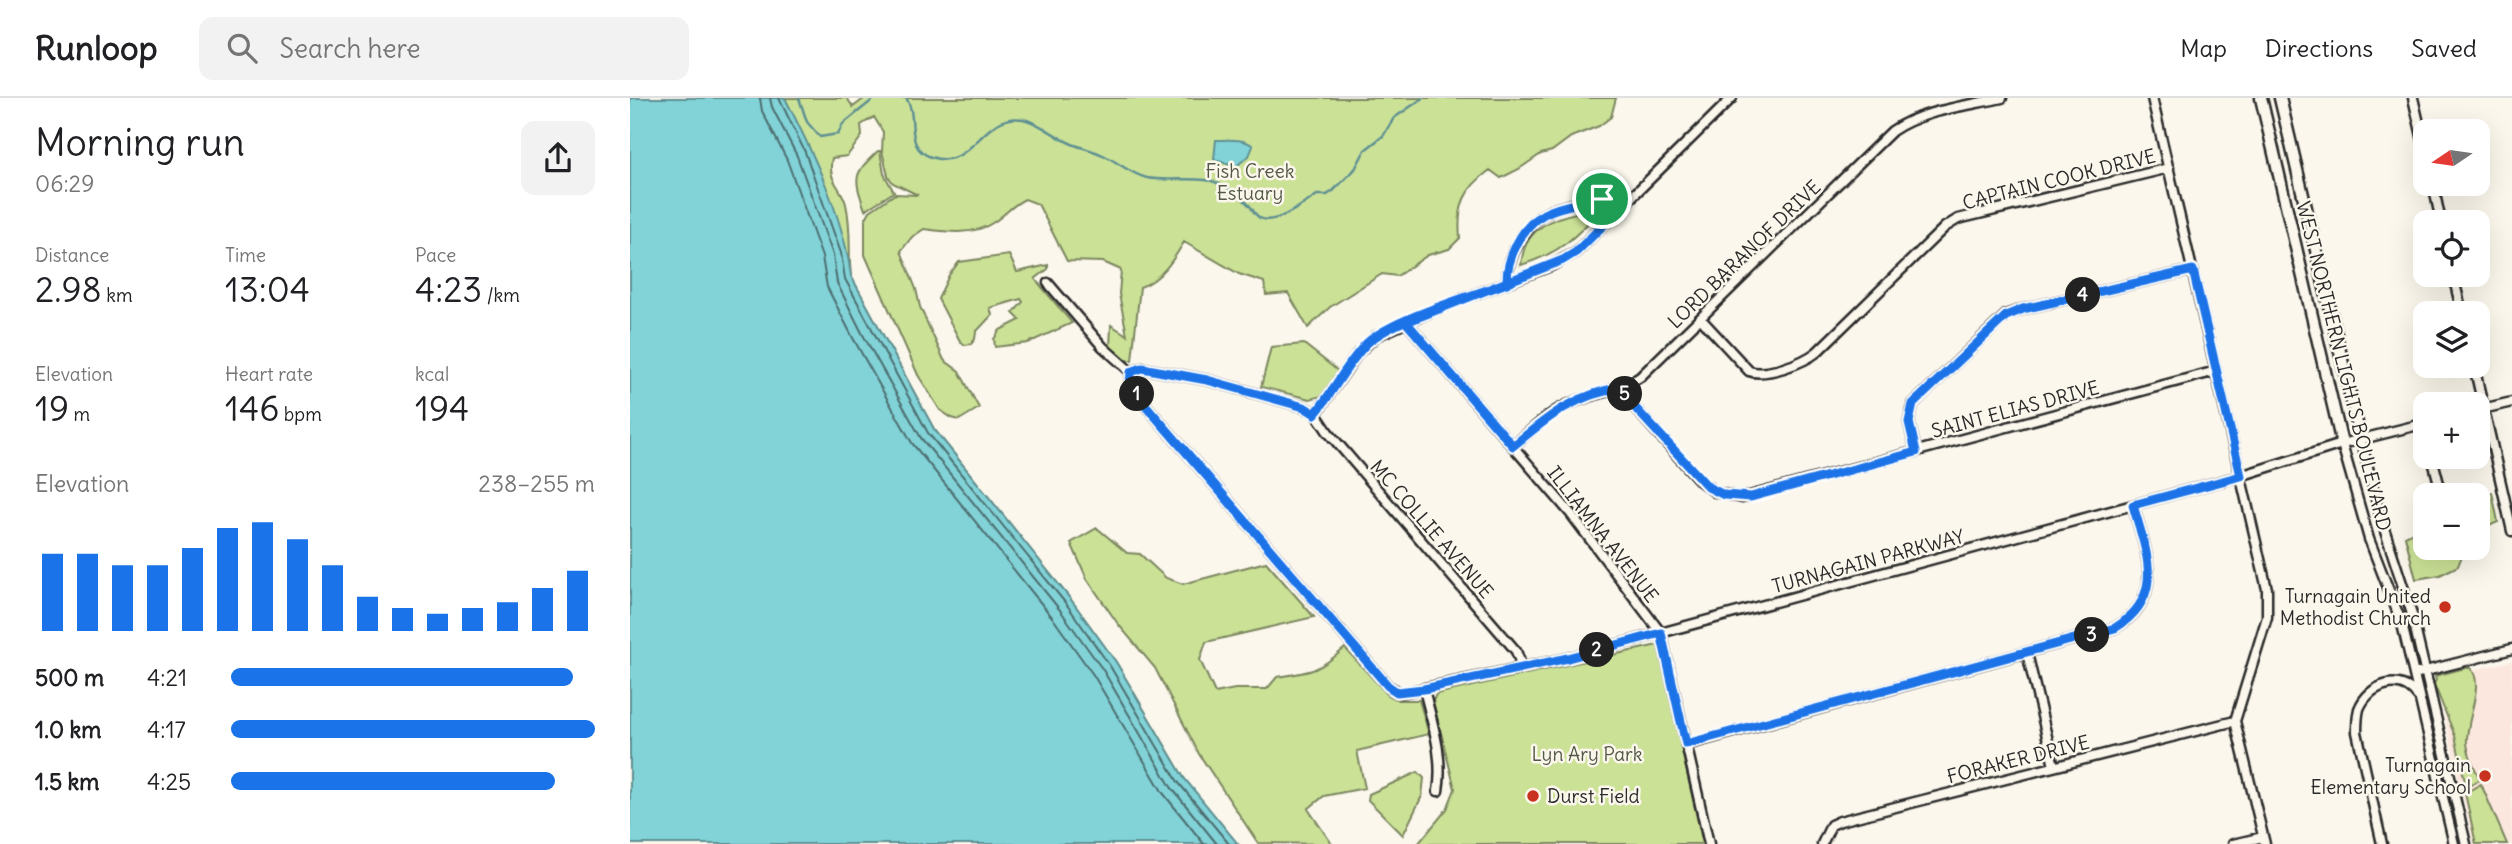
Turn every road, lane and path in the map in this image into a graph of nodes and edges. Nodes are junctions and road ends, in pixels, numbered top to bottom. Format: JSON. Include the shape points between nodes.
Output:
{"nodes":[{"id":1,"x":1732,"y":98,"type":"edge"},
{"id":2,"x":2002,"y":98,"type":"edge"},
{"id":3,"x":2152,"y":98,"type":"edge"},
{"id":4,"x":2261,"y":98,"type":"edge"},
{"id":5,"x":2280,"y":98,"type":"edge"},
{"id":6,"x":2413,"y":98,"type":"edge"},
{"id":7,"x":2418,"y":119,"type":"edge"},
{"id":8,"x":2169,"y":168,"type":"junction"},
{"id":9,"x":1628,"y":201,"type":"junction"},
{"id":10,"x":2193,"y":270,"type":"junction"},
{"id":11,"x":1048,"y":283,"type":"dead end"},
{"id":12,"x":1507,"y":283,"type":"junction"},
{"id":13,"x":1700,"y":319,"type":"junction"},
{"id":14,"x":1406,"y":322,"type":"junction"},
{"id":15,"x":2216,"y":370,"type":"junction"},
{"id":16,"x":1131,"y":372,"type":"junction"},
{"id":17,"x":1624,"y":387,"type":"junction"},
{"id":18,"x":2512,"y":402,"type":"edge"},
{"id":19,"x":2490,"y":408,"type":"edge"},
{"id":20,"x":1315,"y":414,"type":"junction"},
{"id":21,"x":2413,"y":428,"type":"edge"},
{"id":22,"x":2361,"y":440,"type":"junction"},
{"id":23,"x":2342,"y":444,"type":"junction"},
{"id":24,"x":2490,"y":445,"type":"edge"},
{"id":25,"x":1513,"y":446,"type":"junction"},
{"id":26,"x":1916,"y":452,"type":"junction"},
{"id":27,"x":2241,"y":476,"type":"junction"},
{"id":28,"x":2133,"y":505,"type":"junction"},
{"id":29,"x":2512,"y":531,"type":"edge"},
{"id":30,"x":1661,"y":633,"type":"junction"},
{"id":31,"x":2512,"y":649,"type":"edge"},
{"id":32,"x":2027,"y":653,"type":"junction"},
{"id":33,"x":1522,"y":667,"type":"junction"},
{"id":34,"x":2426,"y":671,"type":"junction"},
{"id":35,"x":2414,"y":674,"type":"junction"},
{"id":36,"x":1424,"y":689,"type":"junction"},
{"id":37,"x":2420,"y":700,"type":"junction"},
{"id":38,"x":2235,"y":721,"type":"junction"},
{"id":39,"x":1686,"y":744,"type":"junction"},
{"id":40,"x":2054,"y":766,"type":"junction"},
{"id":41,"x":1438,"y":791,"type":"dead end"},
{"id":42,"x":2264,"y":840,"type":"edge"},
{"id":43,"x":1709,"y":844,"type":"edge"},
{"id":44,"x":1822,"y":844,"type":"edge"},
{"id":45,"x":2233,"y":844,"type":"edge"},
{"id":46,"x":2382,"y":844,"type":"edge"},
{"id":47,"x":2454,"y":844,"type":"edge"},
{"id":48,"x":2466,"y":844,"type":"edge"}],
"edges":[{"from":1,"to":9,"type":"street"},
{"from":2,"to":13,"type":"street","name":"LORD BARANOF DRIVE","via":[[1925,116],[1892,131]]},
{"from":3,"to":8,"type":"street"},
{"from":4,"to":23,"type":"main road","name":"WEST NORTHERN LIGHTS BOULEVARD"},
{"from":5,"to":22,"type":"main road","name":"WEST NORTHERN LIGHTS BOULEVARD"},
{"from":6,"to":7,"type":"street"},
{"from":8,"to":10,"type":"street"},
{"from":8,"to":13,"type":"street","name":"CAPTAIN COOK DRIVE","via":[[1951,223],[1817,352],[1800,362],[1765,373],[1749,371]]},
{"from":9,"to":12,"type":"street","via":[[1576,252]]},
{"from":9,"to":12,"type":"street","via":[[1602,199],[1538,218],[1511,257]]},
{"from":10,"to":15,"type":"street"},
{"from":10,"to":26,"type":"street","via":[[2006,316],[1913,404],[1909,422]]},
{"from":11,"to":16,"type":"street"},
{"from":12,"to":14,"type":"street"},
{"from":13,"to":17,"type":"street","name":"LORD BARANOF DRIVE"},
{"from":14,"to":20,"type":"street","via":[[1366,345]]},
{"from":14,"to":25,"type":"street","name":"ILLIAMNA AVENUE"},
{"from":15,"to":26,"type":"street","name":"SAINT ELIAS DRIVE"},
{"from":15,"to":27,"type":"street"},
{"from":16,"to":20,"type":"street","via":[[1142,368],[1207,380]]},
{"from":16,"to":36,"type":"street","name":"TURNAGAIN PARKWAY","via":[[1130,384],[1142,401],[1388,686],[1397,692]]},
{"from":17,"to":25,"type":"street","name":"LORD BARANOF DRIVE","via":[[1567,405]]},
{"from":17,"to":26,"type":"street","name":"SAINT ELIAS DRIVE","via":[[1627,399],[1700,481],[1724,495],[1751,497]]},
{"from":18,"to":19,"type":"street"},
{"from":20,"to":33,"type":"street","name":"MC COLLIE AVENUE","via":[[1516,651]]},
{"from":21,"to":22,"type":"street","name":"TURNAGAIN PARKWAY"},
{"from":22,"to":23,"type":"street","name":"TURNAGAIN PARKWAY"},
{"from":22,"to":34,"type":"street","name":"WEST NORTHERN LIGHTS BOULEVARD"},
{"from":23,"to":27,"type":"street","name":"TURNAGAIN PARKWAY"},
{"from":23,"to":35,"type":"street","name":"WEST NORTHERN LIGHTS BOULEVARD"},
{"from":24,"to":29,"type":"street"},
{"from":25,"to":30,"type":"street","name":"ILLIAMNA AVENUE"},
{"from":27,"to":28,"type":"street","name":"TURNAGAIN PARKWAY"},
{"from":27,"to":38,"type":"street","via":[[2269,607]]},
{"from":28,"to":30,"type":"street","name":"TURNAGAIN PARKWAY"},
{"from":28,"to":32,"type":"street","via":[[2150,572],[2137,610],[2115,628]]},
{"from":30,"to":33,"type":"street","name":"TURNAGAIN PARKWAY"},
{"from":30,"to":39,"type":"street","name":"ILLIAMNA AVENUE"},
{"from":31,"to":34,"type":"street"},
{"from":32,"to":39,"type":"street"},
{"from":32,"to":40,"type":"street"},
{"from":33,"to":36,"type":"street","name":"TURNAGAIN PARKWAY"},
{"from":34,"to":35,"type":"street"},
{"from":34,"to":48,"type":"street","name":"WEST NORTHERN LIGHTS BOULEVARD"},
{"from":35,"to":37,"type":"street","name":"WEST NORTHERN LIGHTS BOULEVARD"},
{"from":36,"to":41,"type":"street","via":[[1440,756]]},
{"from":37,"to":46,"type":"street","via":[[2404,684],[2393,683],[2374,688],[2360,707],[2357,732]]},
{"from":37,"to":47,"type":"street","name":"WEST NORTHERN LIGHTS BOULEVARD"},
{"from":38,"to":40,"type":"street","name":"FORAKER DRIVE"},
{"from":38,"to":42,"type":"street"},
{"from":39,"to":43,"type":"street","name":"ILLIAMNA AVENUE"},
{"from":40,"to":44,"type":"street","name":"FORAKER DRIVE","via":[[1840,821],[1830,825]]},
{"from":42,"to":45,"type":"street"}]}
